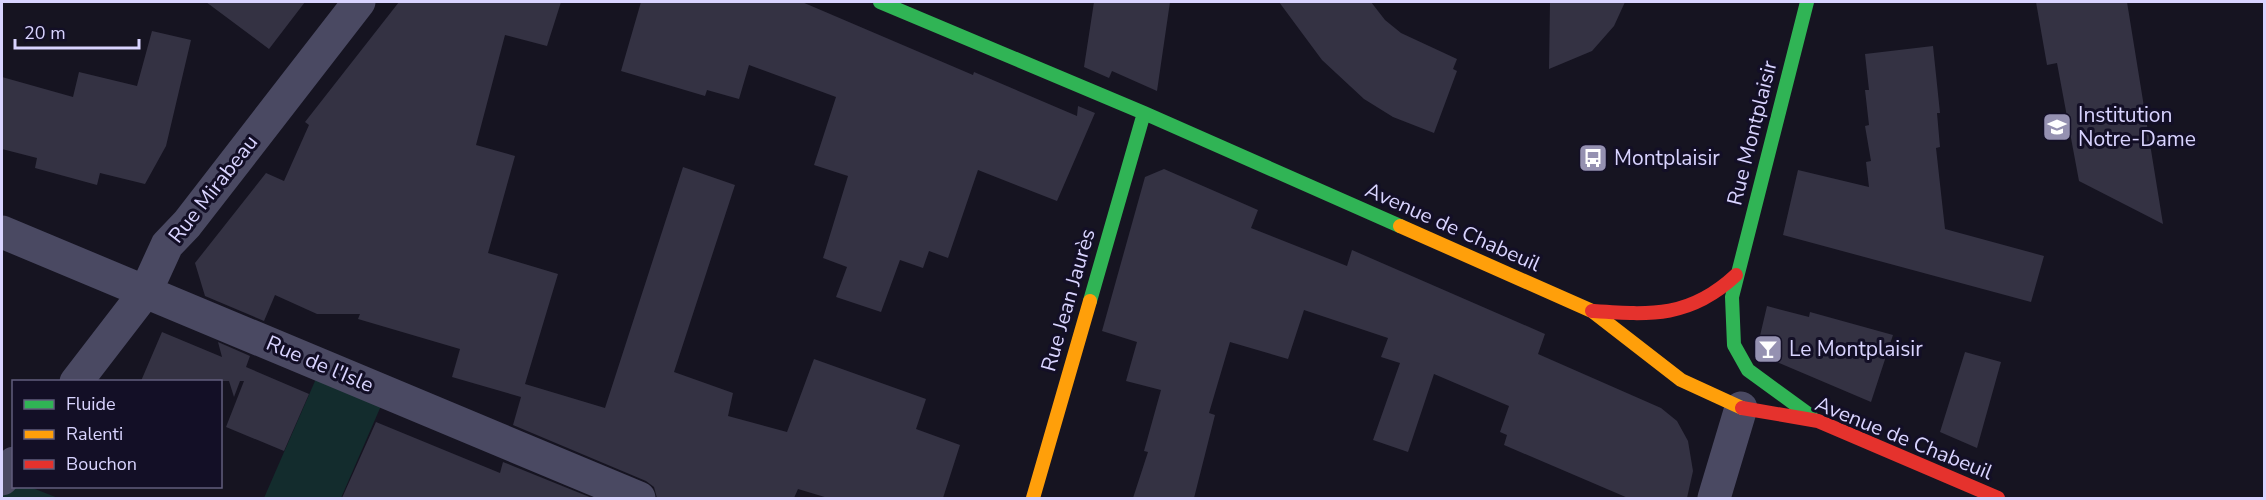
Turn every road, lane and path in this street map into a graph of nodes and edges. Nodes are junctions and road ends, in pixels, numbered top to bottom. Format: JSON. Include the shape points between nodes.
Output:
{"nodes":[{"id":1,"x":359,"y":2,"type":"edge"},
{"id":2,"x":880,"y":2,"type":"edge"},
{"id":3,"x":1807,"y":2,"type":"edge"},
{"id":4,"x":1144,"y":113,"type":"junction"},
{"id":5,"x":2,"y":232,"type":"edge"},
{"id":6,"x":1736,"y":275,"type":"junction"},
{"id":7,"x":146,"y":291,"type":"junction"},
{"id":8,"x":1592,"y":310,"type":"junction"},
{"id":9,"x":77,"y":380,"type":"edge"},
{"id":10,"x":1741,"y":408,"type":"junction"},
{"id":11,"x":1818,"y":421,"type":"junction"},
{"id":12,"x":12,"y":466,"type":"edge"},
{"id":13,"x":2,"y":478,"type":"edge"},
{"id":14,"x":639,"y":498,"type":"edge"},
{"id":15,"x":1033,"y":498,"type":"edge"},
{"id":16,"x":1714,"y":498,"type":"edge"},
{"id":17,"x":1998,"y":498,"type":"edge"}],
"edges":[{"from":1,"to":7,"type":"street","name":"Rue Mirabeau","via":[[167,245]]},
{"from":2,"to":4,"type":"main road","name":"Avenue de Chabeuil"},
{"from":3,"to":6,"type":"main road","name":"Rue Montplaisir"},
{"from":4,"to":8,"type":"main road","name":"Avenue de Chabeuil"},
{"from":4,"to":15,"type":"main road","name":"Rue Jean Jaurès"},
{"from":5,"to":7,"type":"street","name":"Rue de l'Isle"},
{"from":6,"to":8,"type":"main road","via":[[1702,304],[1672,312]]},
{"from":6,"to":11,"type":"main road","name":"Rue Montplaisir","via":[[1732,297],[1734,345],[1748,370]]},
{"from":7,"to":9,"type":"street","name":"Rue Mirabeau"},
{"from":7,"to":14,"type":"street","name":"Rue de l'Isle"},
{"from":8,"to":10,"type":"main road","name":"Avenue de Chabeuil","via":[[1681,380]]},
{"from":10,"to":11,"type":"main road","name":"Avenue de Chabeuil"},
{"from":10,"to":16,"type":"street"},
{"from":11,"to":17,"type":"main road","name":"Avenue de Chabeuil"},
{"from":12,"to":13,"type":"street"}]}
